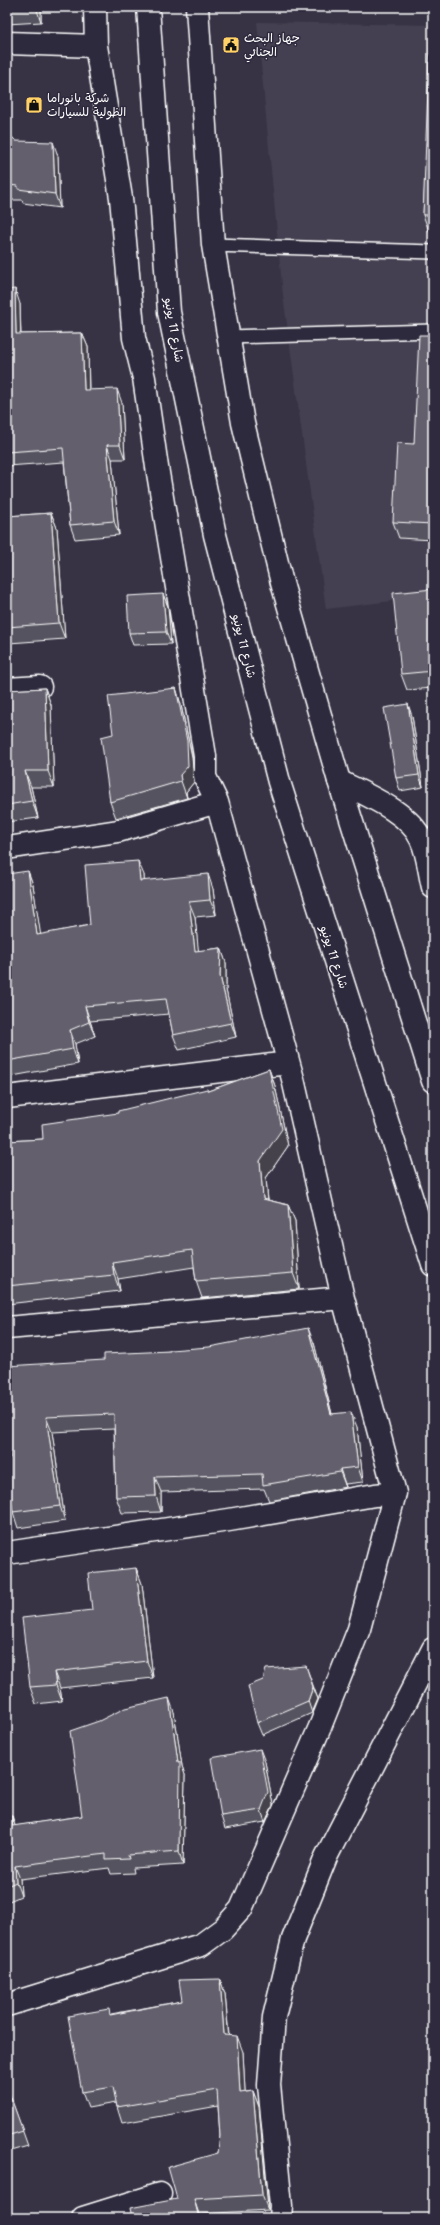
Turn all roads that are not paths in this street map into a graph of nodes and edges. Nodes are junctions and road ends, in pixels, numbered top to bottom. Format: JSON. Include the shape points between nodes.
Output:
{"nodes":[{"id":1,"x":95,"y":7,"type":"edge"},
{"id":2,"x":148,"y":7,"type":"edge"},
{"id":3,"x":197,"y":7,"type":"edge"},
{"id":4,"x":7,"y":43,"type":"edge"},
{"id":5,"x":96,"y":46,"type":"junction"},
{"id":6,"x":213,"y":245,"type":"junction"},
{"id":7,"x":433,"y":252,"type":"edge"},
{"id":8,"x":433,"y":331,"type":"edge"},
{"id":9,"x":228,"y":337,"type":"junction"},
{"id":10,"x":40,"y":687,"type":"edge"},
{"id":11,"x":7,"y":689,"type":"edge"},
{"id":12,"x":339,"y":781,"type":"junction"},
{"id":13,"x":217,"y":802,"type":"junction"},
{"id":14,"x":7,"y":848,"type":"edge"},
{"id":15,"x":433,"y":887,"type":"edge"},
{"id":16,"x":288,"y":1063,"type":"junction"},
{"id":17,"x":433,"y":1081,"type":"edge"},
{"id":18,"x":7,"y":1097,"type":"edge"},
{"id":19,"x":433,"y":1265,"type":"edge"},
{"id":20,"x":343,"y":1298,"type":"junction"},
{"id":21,"x":7,"y":1328,"type":"edge"},
{"id":22,"x":395,"y":1493,"type":"junction"},
{"id":23,"x":7,"y":1553,"type":"edge"},
{"id":24,"x":433,"y":1649,"type":"edge"},
{"id":25,"x":7,"y":2005,"type":"edge"},
{"id":26,"x":160,"y":2194,"type":"dead end"},
{"id":27,"x":83,"y":2218,"type":"edge"},
{"id":28,"x":280,"y":2218,"type":"edge"}],
"edges":[{"from":1,"to":5,"type":"main road"},
{"from":2,"to":19,"type":"main road","name":"شارع 11 يونيو","via":[[169,312],[215,535],[278,782]]},
{"from":3,"to":6,"type":"main road"},
{"from":4,"to":5,"type":"main road"},
{"from":5,"to":13,"type":"main road","via":[[121,198],[134,338],[144,378],[205,756],[205,777]]},
{"from":6,"to":7,"type":"lane"},
{"from":6,"to":9,"type":"main road"},
{"from":8,"to":9,"type":"lane"},
{"from":9,"to":12,"type":"main road","via":[[243,423],[282,583]]},
{"from":10,"to":11,"type":"main road"},
{"from":12,"to":15,"type":"main road","via":[[386,805],[413,828],[421,838]]},
{"from":12,"to":17,"type":"main road"},
{"from":13,"to":14,"type":"main road","via":[[118,831]]},
{"from":13,"to":16,"type":"main road"},
{"from":16,"to":18,"type":"main road"},
{"from":16,"to":20,"type":"main road"},
{"from":20,"to":21,"type":"main road"},
{"from":20,"to":22,"type":"main road"},
{"from":22,"to":23,"type":"main road","via":[[375,1494],[229,1520]]},
{"from":22,"to":25,"type":"main road","via":[[359,1629],[320,1727],[241,1909],[223,1929],[201,1945]]},
{"from":24,"to":28,"type":"main road","via":[[326,1857],[293,1939],[274,2017],[269,2085]]},
{"from":26,"to":27,"type":"main road"}]}
